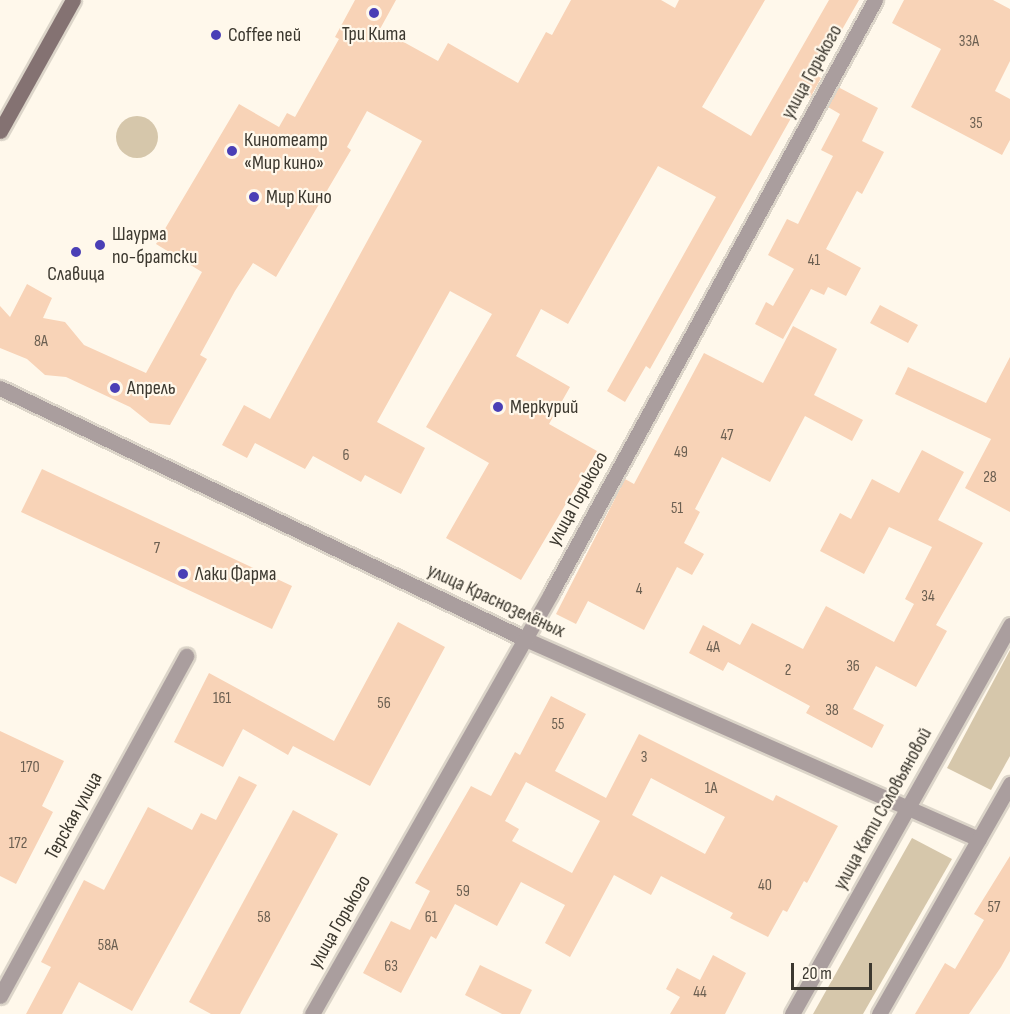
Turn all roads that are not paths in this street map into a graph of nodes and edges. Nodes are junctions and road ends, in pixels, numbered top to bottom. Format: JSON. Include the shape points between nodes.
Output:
{"nodes":[{"id":1,"x":73,"y":0,"type":"edge"},
{"id":2,"x":875,"y":0,"type":"edge"},
{"id":3,"x":0,"y":130,"type":"edge"},
{"id":4,"x":0,"y":388,"type":"edge"},
{"id":5,"x":1010,"y":624,"type":"edge"},
{"id":6,"x":525,"y":639,"type":"junction"},
{"id":7,"x":186,"y":656,"type":"dead end"},
{"id":8,"x":1010,"y":784,"type":"edge"},
{"id":9,"x":907,"y":808,"type":"junction"},
{"id":10,"x":979,"y":839,"type":"junction"},
{"id":11,"x":0,"y":996,"type":"edge"},
{"id":12,"x":312,"y":1014,"type":"edge"},
{"id":13,"x":792,"y":1014,"type":"edge"},
{"id":14,"x":879,"y":1014,"type":"edge"}],
"edges":[{"from":1,"to":3,"type":"street"},
{"from":2,"to":6,"type":"street","name":"улица Горького"},
{"from":4,"to":6,"type":"street","name":"улица Краснозелёных"},
{"from":5,"to":9,"type":"street","name":"улица Кати Соловьяновой"},
{"from":6,"to":9,"type":"street","name":"улица Краснозелёных"},
{"from":6,"to":12,"type":"street","name":"улица Горького"},
{"from":7,"to":11,"type":"street","name":"Терская улица"},
{"from":8,"to":10,"type":"street"},
{"from":9,"to":10,"type":"street","name":"улица Краснозелёных"},
{"from":9,"to":13,"type":"street","name":"улица Кати Соловьяновой"},
{"from":10,"to":14,"type":"street"}]}
